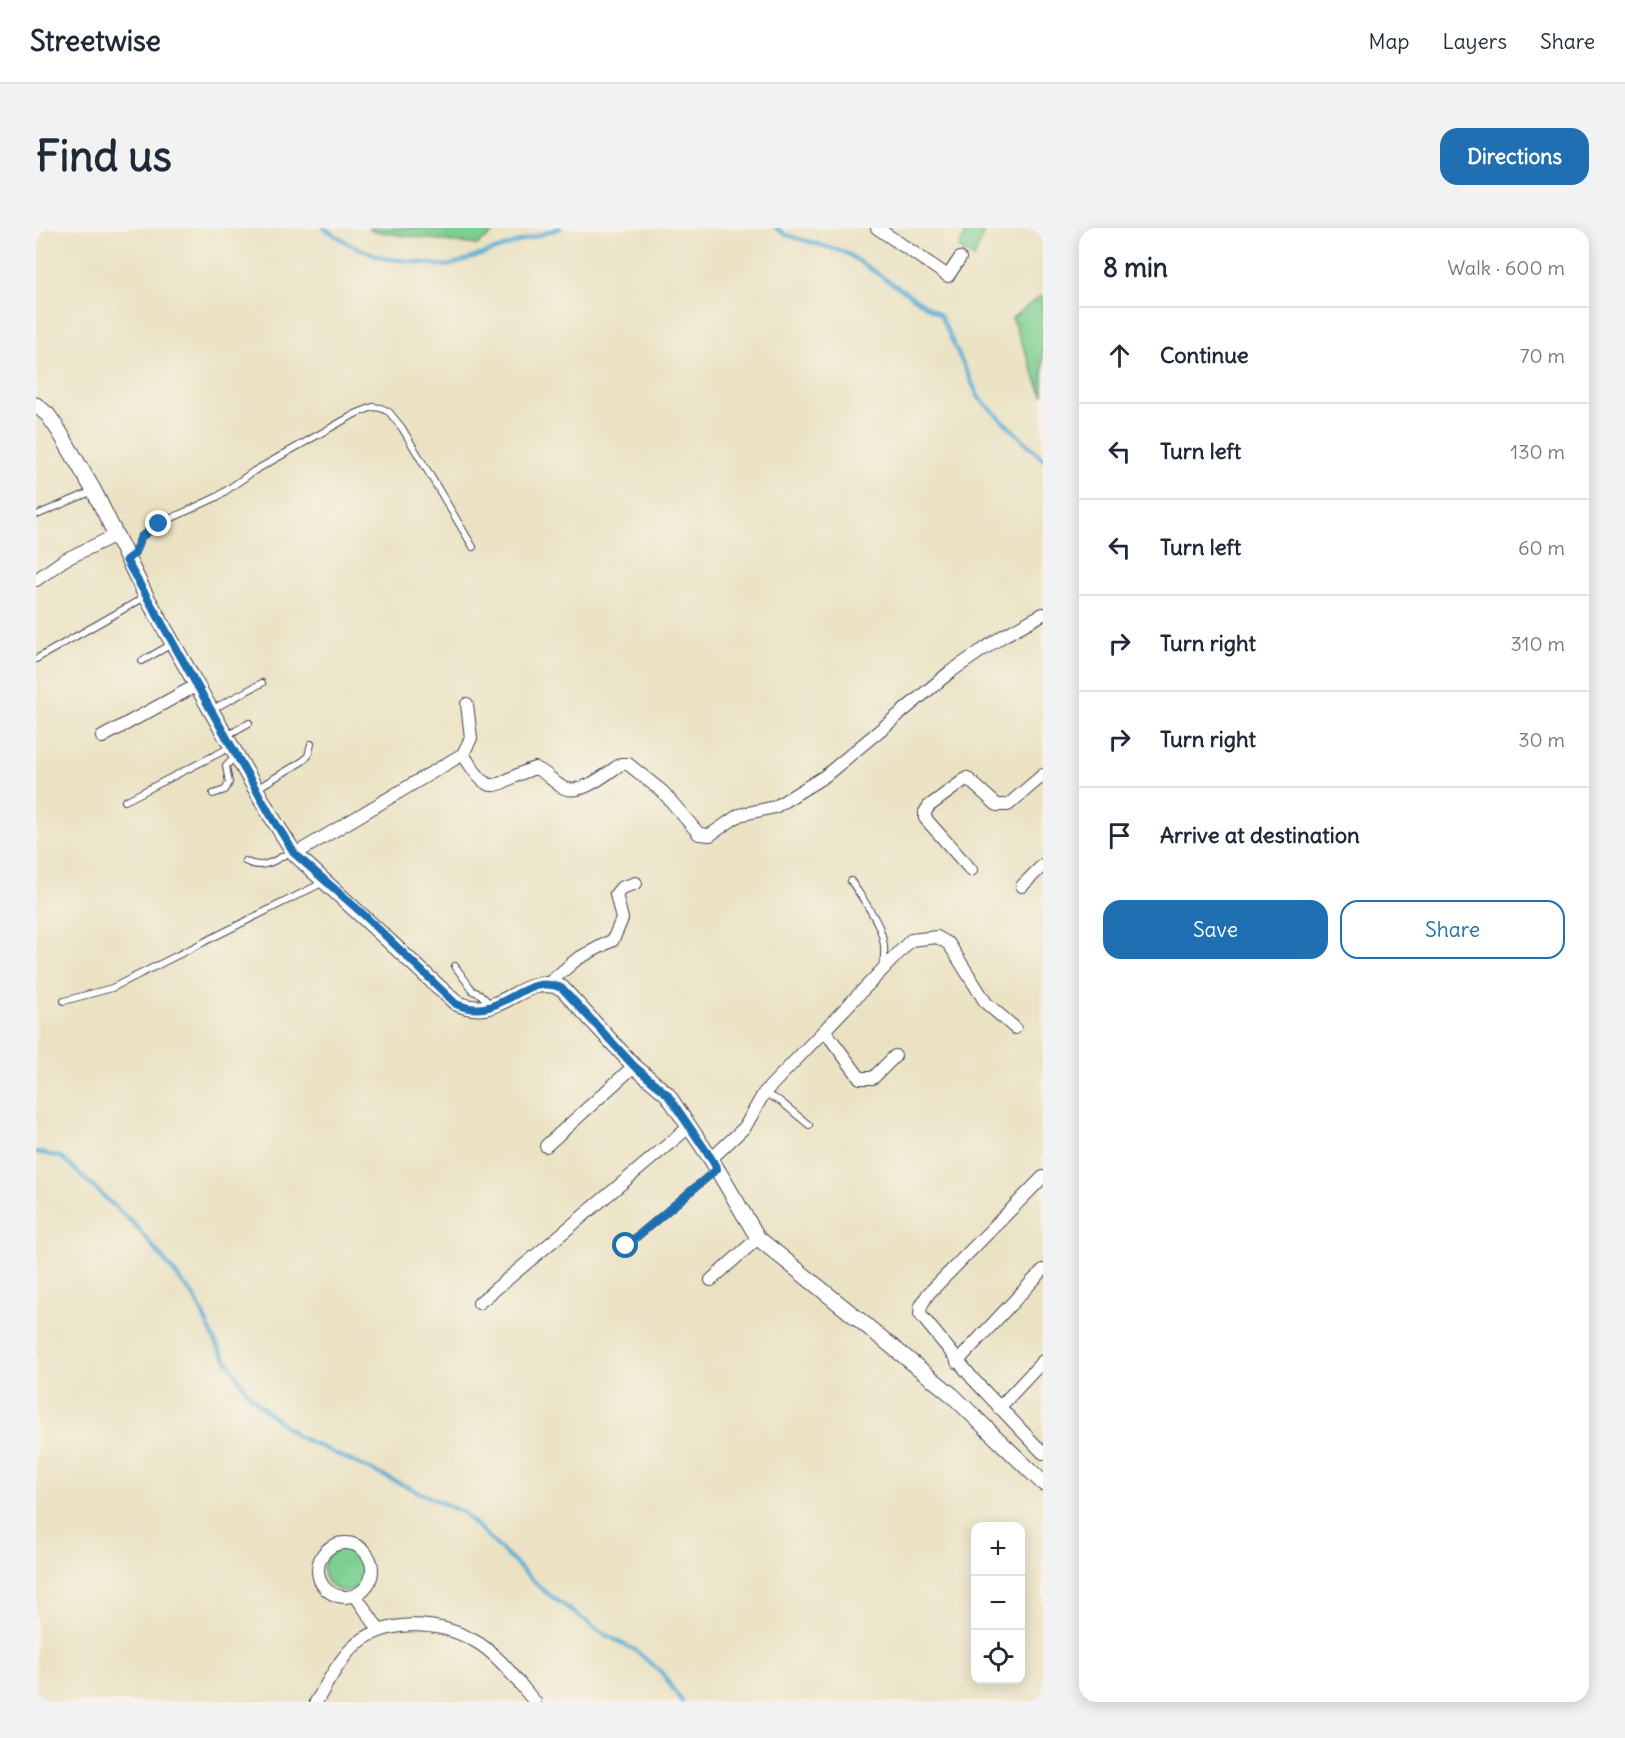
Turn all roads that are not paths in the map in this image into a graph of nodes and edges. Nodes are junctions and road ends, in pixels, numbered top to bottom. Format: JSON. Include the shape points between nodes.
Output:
{"nodes":[{"id":1,"x":877,"y":228,"type":"edge"},
{"id":2,"x":960,"y":258,"type":"dead end"},
{"id":3,"x":36,"y":405,"type":"edge"},
{"id":4,"x":94,"y":491,"type":"junction"},
{"id":5,"x":39,"y":514,"type":"dead end"},
{"id":6,"x":114,"y":536,"type":"junction"},
{"id":7,"x":473,"y":547,"type":"dead end"},
{"id":8,"x":126,"y":560,"type":"junction"},
{"id":9,"x":36,"y":580,"type":"edge"},
{"id":10,"x":146,"y":596,"type":"junction"},
{"id":11,"x":1043,"y":614,"type":"edge"},
{"id":12,"x":173,"y":644,"type":"junction"},
{"id":13,"x":36,"y":659,"type":"edge"},
{"id":14,"x":142,"y":661,"type":"dead end"},
{"id":15,"x":262,"y":683,"type":"dead end"},
{"id":16,"x":197,"y":686,"type":"junction"},
{"id":17,"x":467,"y":704,"type":"dead end"},
{"id":18,"x":211,"y":711,"type":"junction"},
{"id":19,"x":249,"y":723,"type":"dead end"},
{"id":20,"x":102,"y":737,"type":"dead end"},
{"id":21,"x":311,"y":744,"type":"dead end"},
{"id":22,"x":231,"y":746,"type":"junction"},
{"id":23,"x":463,"y":754,"type":"junction"},
{"id":24,"x":1043,"y":775,"type":"edge"},
{"id":25,"x":255,"y":789,"type":"junction"},
{"id":26,"x":213,"y":794,"type":"dead end"},
{"id":27,"x":125,"y":801,"type":"dead end"},
{"id":28,"x":294,"y":852,"type":"junction"},
{"id":29,"x":245,"y":861,"type":"dead end"},
{"id":30,"x":1043,"y":865,"type":"edge"},
{"id":31,"x":971,"y":870,"type":"dead end"},
{"id":32,"x":326,"y":881,"type":"junction"},
{"id":33,"x":851,"y":881,"type":"dead end"},
{"id":34,"x":636,"y":883,"type":"dead end"},
{"id":35,"x":1022,"y":886,"type":"dead end"},
{"id":36,"x":455,"y":966,"type":"dead end"},
{"id":37,"x":880,"y":972,"type":"junction"},
{"id":38,"x":549,"y":983,"type":"junction"},
{"id":39,"x":64,"y":1001,"type":"dead end"},
{"id":40,"x":491,"y":1007,"type":"junction"},
{"id":41,"x":1015,"y":1028,"type":"dead end"},
{"id":42,"x":825,"y":1031,"type":"junction"},
{"id":43,"x":895,"y":1056,"type":"dead end"},
{"id":44,"x":634,"y":1066,"type":"junction"},
{"id":45,"x":764,"y":1093,"type":"junction"},
{"id":46,"x":809,"y":1125,"type":"dead end"},
{"id":47,"x":690,"y":1127,"type":"junction"},
{"id":48,"x":546,"y":1146,"type":"dead end"},
{"id":49,"x":714,"y":1164,"type":"junction"},
{"id":50,"x":1043,"y":1177,"type":"edge"},
{"id":51,"x":758,"y":1238,"type":"junction"},
{"id":52,"x":626,"y":1246,"type":"dead end"},
{"id":53,"x":1043,"y":1270,"type":"edge"},
{"id":54,"x":711,"y":1280,"type":"dead end"},
{"id":55,"x":479,"y":1303,"type":"dead end"},
{"id":56,"x":1043,"y":1361,"type":"edge"},
{"id":57,"x":957,"y":1362,"type":"junction"},
{"id":58,"x":999,"y":1408,"type":"junction"},
{"id":59,"x":1043,"y":1453,"type":"edge"},
{"id":60,"x":1043,"y":1483,"type":"edge"},
{"id":61,"x":355,"y":1595,"type":"junction"},
{"id":62,"x":379,"y":1630,"type":"junction"},
{"id":63,"x":316,"y":1702,"type":"edge"},
{"id":64,"x":535,"y":1702,"type":"edge"}],
"edges":[{"from":1,"to":2,"type":"street","via":[[948,276]]},
{"from":3,"to":4,"type":"street","via":[[59,431]]},
{"from":4,"to":5,"type":"lane"},
{"from":4,"to":6,"type":"street"},
{"from":6,"to":8,"type":"street"},
{"from":6,"to":9,"type":"street","via":[[64,560]]},
{"from":7,"to":8,"type":"lane","via":[[402,428],[389,412],[373,407],[254,471],[217,497],[159,524],[141,537],[134,554]]},
{"from":8,"to":10,"type":"street"},
{"from":10,"to":12,"type":"street"},
{"from":10,"to":13,"type":"lane"},
{"from":11,"to":23,"type":"street","via":[[950,672],[825,776],[775,807],[739,815],[710,835],[699,834],[663,792],[627,764],[579,789],[561,786],[535,768],[497,786],[486,785],[478,778]]},
{"from":12,"to":14,"type":"lane"},
{"from":12,"to":16,"type":"street"},
{"from":15,"to":18,"type":"lane"},
{"from":16,"to":18,"type":"street"},
{"from":16,"to":20,"type":"street"},
{"from":17,"to":23,"type":"street","via":[[471,738]]},
{"from":18,"to":22,"type":"street"},
{"from":19,"to":22,"type":"lane"},
{"from":21,"to":25,"type":"lane","via":[[303,761]]},
{"from":22,"to":25,"type":"street"},
{"from":22,"to":26,"type":"lane","via":[[226,766],[229,783],[225,790]]},
{"from":22,"to":27,"type":"lane"},
{"from":23,"to":28,"type":"street"},
{"from":24,"to":31,"type":"street","via":[[1008,806],[997,805],[967,778],[929,806],[926,819]]},
{"from":25,"to":28,"type":"street"},
{"from":28,"to":29,"type":"lane","via":[[264,866]]},
{"from":28,"to":32,"type":"street"},
{"from":30,"to":35,"type":"street"},
{"from":32,"to":39,"type":"lane","via":[[112,988]]},
{"from":32,"to":40,"type":"street","via":[[456,1004],[472,1010]]},
{"from":33,"to":37,"type":"lane","via":[[882,934],[884,960]]},
{"from":34,"to":38,"type":"street","via":[[616,894],[622,919],[613,940],[577,958]]},
{"from":36,"to":40,"type":"lane","via":[[462,980],[486,998]]},
{"from":37,"to":41,"type":"street","via":[[911,940],[938,937],[949,944],[986,1003]]},
{"from":37,"to":42,"type":"street"},
{"from":38,"to":40,"type":"street"},
{"from":38,"to":44,"type":"street","via":[[562,988]]},
{"from":42,"to":43,"type":"street","via":[[860,1078],[873,1078]]},
{"from":42,"to":45,"type":"street"},
{"from":44,"to":47,"type":"street","via":[[667,1094]]},
{"from":44,"to":48,"type":"street"},
{"from":45,"to":46,"type":"lane"},
{"from":45,"to":49,"type":"street","via":[[745,1127]]},
{"from":47,"to":49,"type":"street"},
{"from":47,"to":55,"type":"street"},
{"from":49,"to":51,"type":"street"},
{"from":49,"to":52,"type":"lane"},
{"from":50,"to":57,"type":"street","via":[[928,1294],[921,1306],[924,1321]]},
{"from":51,"to":54,"type":"street"},
{"from":51,"to":60,"type":"street","via":[[952,1395]]},
{"from":53,"to":57,"type":"street"},
{"from":56,"to":58,"type":"street"},
{"from":57,"to":58,"type":"street"},
{"from":58,"to":59,"type":"street"},
{"from":61,"to":61,"type":"street","via":[[368,1584],[370,1559],[359,1546],[333,1545],[320,1558],[319,1577],[329,1592]]},
{"from":61,"to":62,"type":"street"},
{"from":62,"to":63,"type":"street","via":[[353,1647]]},
{"from":62,"to":64,"type":"street","via":[[440,1626],[475,1640]]}]}
